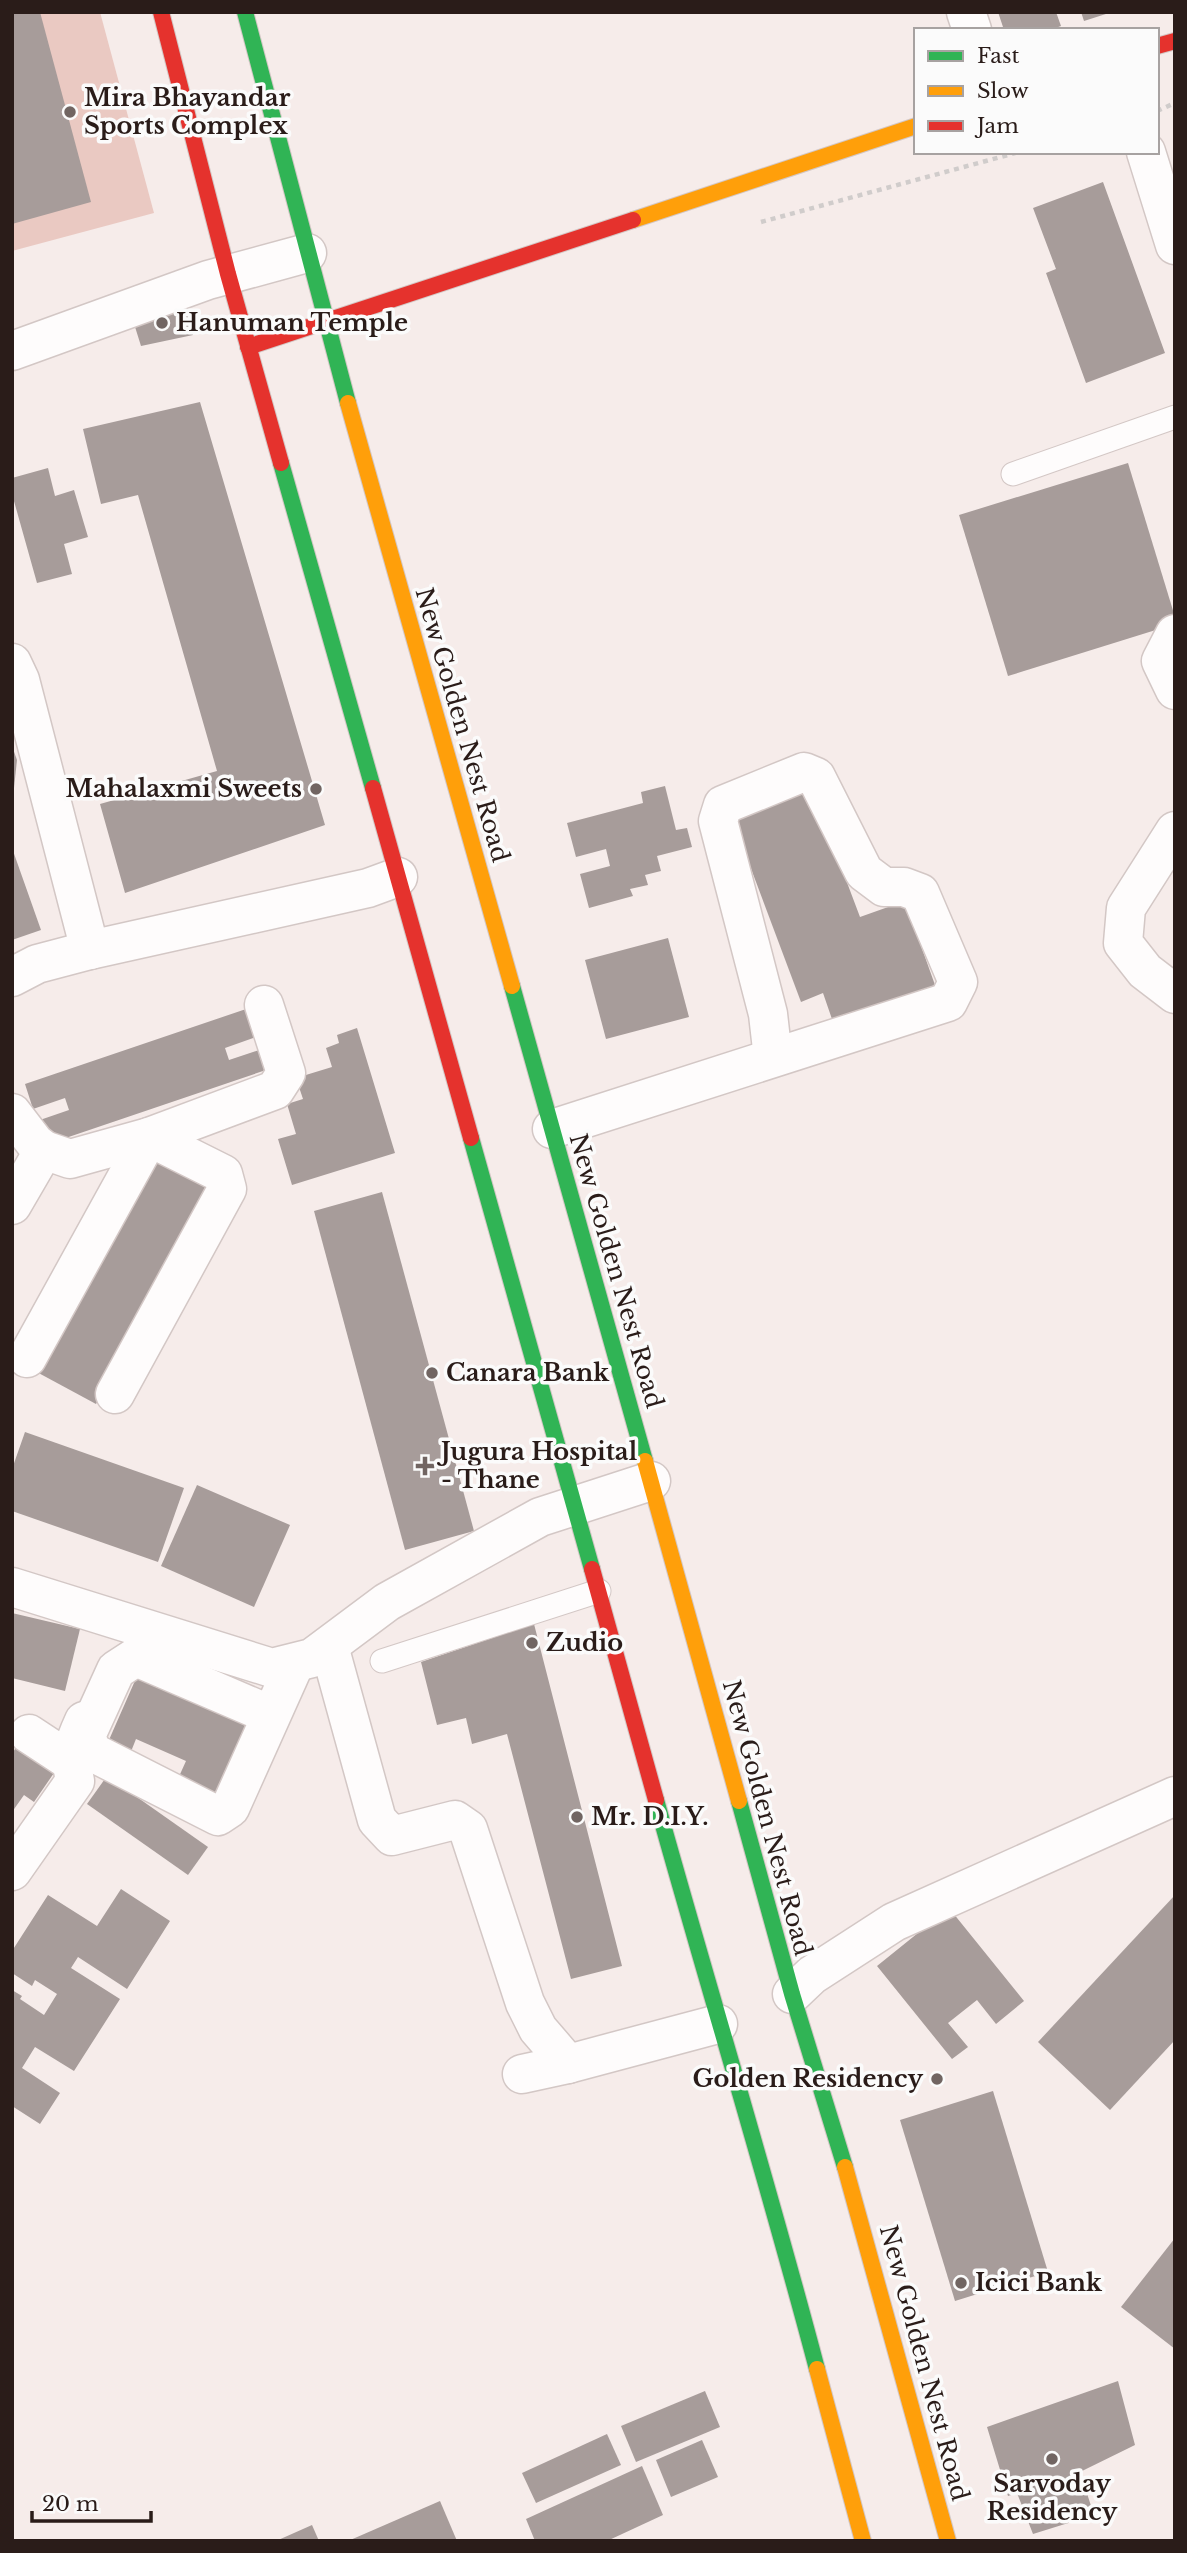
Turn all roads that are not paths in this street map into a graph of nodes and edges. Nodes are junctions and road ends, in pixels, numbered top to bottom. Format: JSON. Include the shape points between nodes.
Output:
{"nodes":[{"id":1,"x":161,"y":12,"type":"edge"},
{"id":2,"x":245,"y":12,"type":"edge"},
{"id":3,"x":914,"y":127,"type":"edge"},
{"id":4,"x":1147,"y":154,"type":"edge"},
{"id":5,"x":1175,"y":245,"type":"edge"},
{"id":6,"x":307,"y":253,"type":"junction"},
{"id":7,"x":228,"y":274,"type":"junction"},
{"id":8,"x":325,"y":321,"type":"junction"},
{"id":9,"x":248,"y":346,"type":"junction"},
{"id":10,"x":12,"y":351,"type":"edge"},
{"id":11,"x":1175,"y":417,"type":"edge"},
{"id":12,"x":1013,"y":474,"type":"dead end"},
{"id":13,"x":1175,"y":634,"type":"edge"},
{"id":14,"x":12,"y":663,"type":"edge"},
{"id":15,"x":1175,"y":690,"type":"edge"},
{"id":16,"x":1175,"y":831,"type":"edge"},
{"id":17,"x":398,"y":877,"type":"junction"},
{"id":18,"x":90,"y":950,"type":"junction"},
{"id":19,"x":12,"y":977,"type":"edge"},
{"id":20,"x":1175,"y":994,"type":"edge"},
{"id":21,"x":264,"y":1005,"type":"dead end"},
{"id":22,"x":773,"y":1058,"type":"junction"},
{"id":23,"x":12,"y":1113,"type":"edge"},
{"id":24,"x":552,"y":1129,"type":"junction"},
{"id":25,"x":149,"y":1137,"type":"junction"},
{"id":26,"x":44,"y":1150,"type":"junction"},
{"id":27,"x":12,"y":1205,"type":"edge"},
{"id":28,"x":27,"y":1358,"type":"dead end"},
{"id":29,"x":115,"y":1394,"type":"dead end"},
{"id":30,"x":651,"y":1481,"type":"junction"},
{"id":31,"x":575,"y":1506,"type":"junction"},
{"id":32,"x":12,"y":1587,"type":"edge"},
{"id":33,"x":599,"y":1591,"type":"junction"},
{"id":34,"x":128,"y":1623,"type":"junction"},
{"id":35,"x":329,"y":1646,"type":"junction"},
{"id":36,"x":382,"y":1661,"type":"dead end"},
{"id":37,"x":295,"y":1663,"type":"junction"},
{"id":38,"x":271,"y":1715,"type":"junction"},
{"id":39,"x":29,"y":1734,"type":"dead end"},
{"id":40,"x":70,"y":1761,"type":"junction"},
{"id":41,"x":1175,"y":1796,"type":"edge"},
{"id":42,"x":12,"y":1871,"type":"edge"},
{"id":43,"x":792,"y":1994,"type":"junction"},
{"id":44,"x":718,"y":2024,"type":"junction"},
{"id":45,"x":568,"y":2064,"type":"junction"},
{"id":46,"x":522,"y":2074,"type":"dead end"},
{"id":47,"x":863,"y":2541,"type":"edge"},
{"id":48,"x":948,"y":2541,"type":"edge"}],
"edges":[{"from":1,"to":7,"type":"main road"},
{"from":2,"to":6,"type":"main road","name":"New Golden Nest Road"},
{"from":3,"to":8,"type":"main road"},
{"from":4,"to":5,"type":"street"},
{"from":6,"to":7,"type":"street"},
{"from":6,"to":8,"type":"main road","name":"New Golden Nest Road"},
{"from":7,"to":9,"type":"main road"},
{"from":7,"to":10,"type":"street"},
{"from":8,"to":9,"type":"main road"},
{"from":8,"to":24,"type":"main road","name":"New Golden Nest Road"},
{"from":9,"to":17,"type":"main road"},
{"from":11,"to":12,"type":"lane"},
{"from":13,"to":15,"type":"street","via":[[1161,661]]},
{"from":14,"to":18,"type":"street"},
{"from":16,"to":20,"type":"street","via":[[1126,908],[1123,943],[1145,971]]},
{"from":17,"to":18,"type":"street","via":[[368,888]]},
{"from":17,"to":31,"type":"main road"},
{"from":18,"to":19,"type":"street","via":[[37,964]]},
{"from":21,"to":25,"type":"street","via":[[286,1073],[275,1090]]},
{"from":22,"to":22,"type":"street","via":[[948,1002],[958,982],[920,893],[884,887],[864,872],[816,777],[804,772],[723,806],[718,821],[768,1014]]},
{"from":22,"to":24,"type":"street"},
{"from":23,"to":26,"type":"street"},
{"from":24,"to":30,"type":"main road","name":"New Golden Nest Road"},
{"from":25,"to":26,"type":"street","via":[[70,1159]]},
{"from":25,"to":28,"type":"street"},
{"from":25,"to":29,"type":"street","via":[[223,1174],[227,1189]]},
{"from":26,"to":27,"type":"street"},
{"from":30,"to":31,"type":"street"},
{"from":30,"to":43,"type":"main road","name":"New Golden Nest Road"},
{"from":31,"to":33,"type":"main road"},
{"from":31,"to":35,"type":"street","via":[[540,1517],[387,1602]]},
{"from":32,"to":34,"type":"street"},
{"from":33,"to":36,"type":"lane"},
{"from":33,"to":44,"type":"main road"},
{"from":34,"to":37,"type":"street","via":[[272,1668]]},
{"from":34,"to":40,"type":"street","via":[[73,1744]]},
{"from":35,"to":37,"type":"street"},
{"from":35,"to":45,"type":"street","via":[[377,1820],[392,1836],[455,1820],[468,1829],[524,2003],[538,2029]]},
{"from":37,"to":38,"type":"street"},
{"from":38,"to":38,"type":"street","via":[[230,1808],[218,1816],[92,1752],[86,1736],[116,1670],[136,1657]]},
{"from":39,"to":40,"type":"street"},
{"from":40,"to":42,"type":"street","via":[[75,1781]]},
{"from":41,"to":43,"type":"street","via":[[894,1922],[812,1975]]},
{"from":43,"to":48,"type":"main road","name":"New Golden Nest Road","via":[[860,2215]]},
{"from":44,"to":45,"type":"street"},
{"from":44,"to":47,"type":"main road","via":[[782,2237]]},
{"from":45,"to":46,"type":"street"}]}
